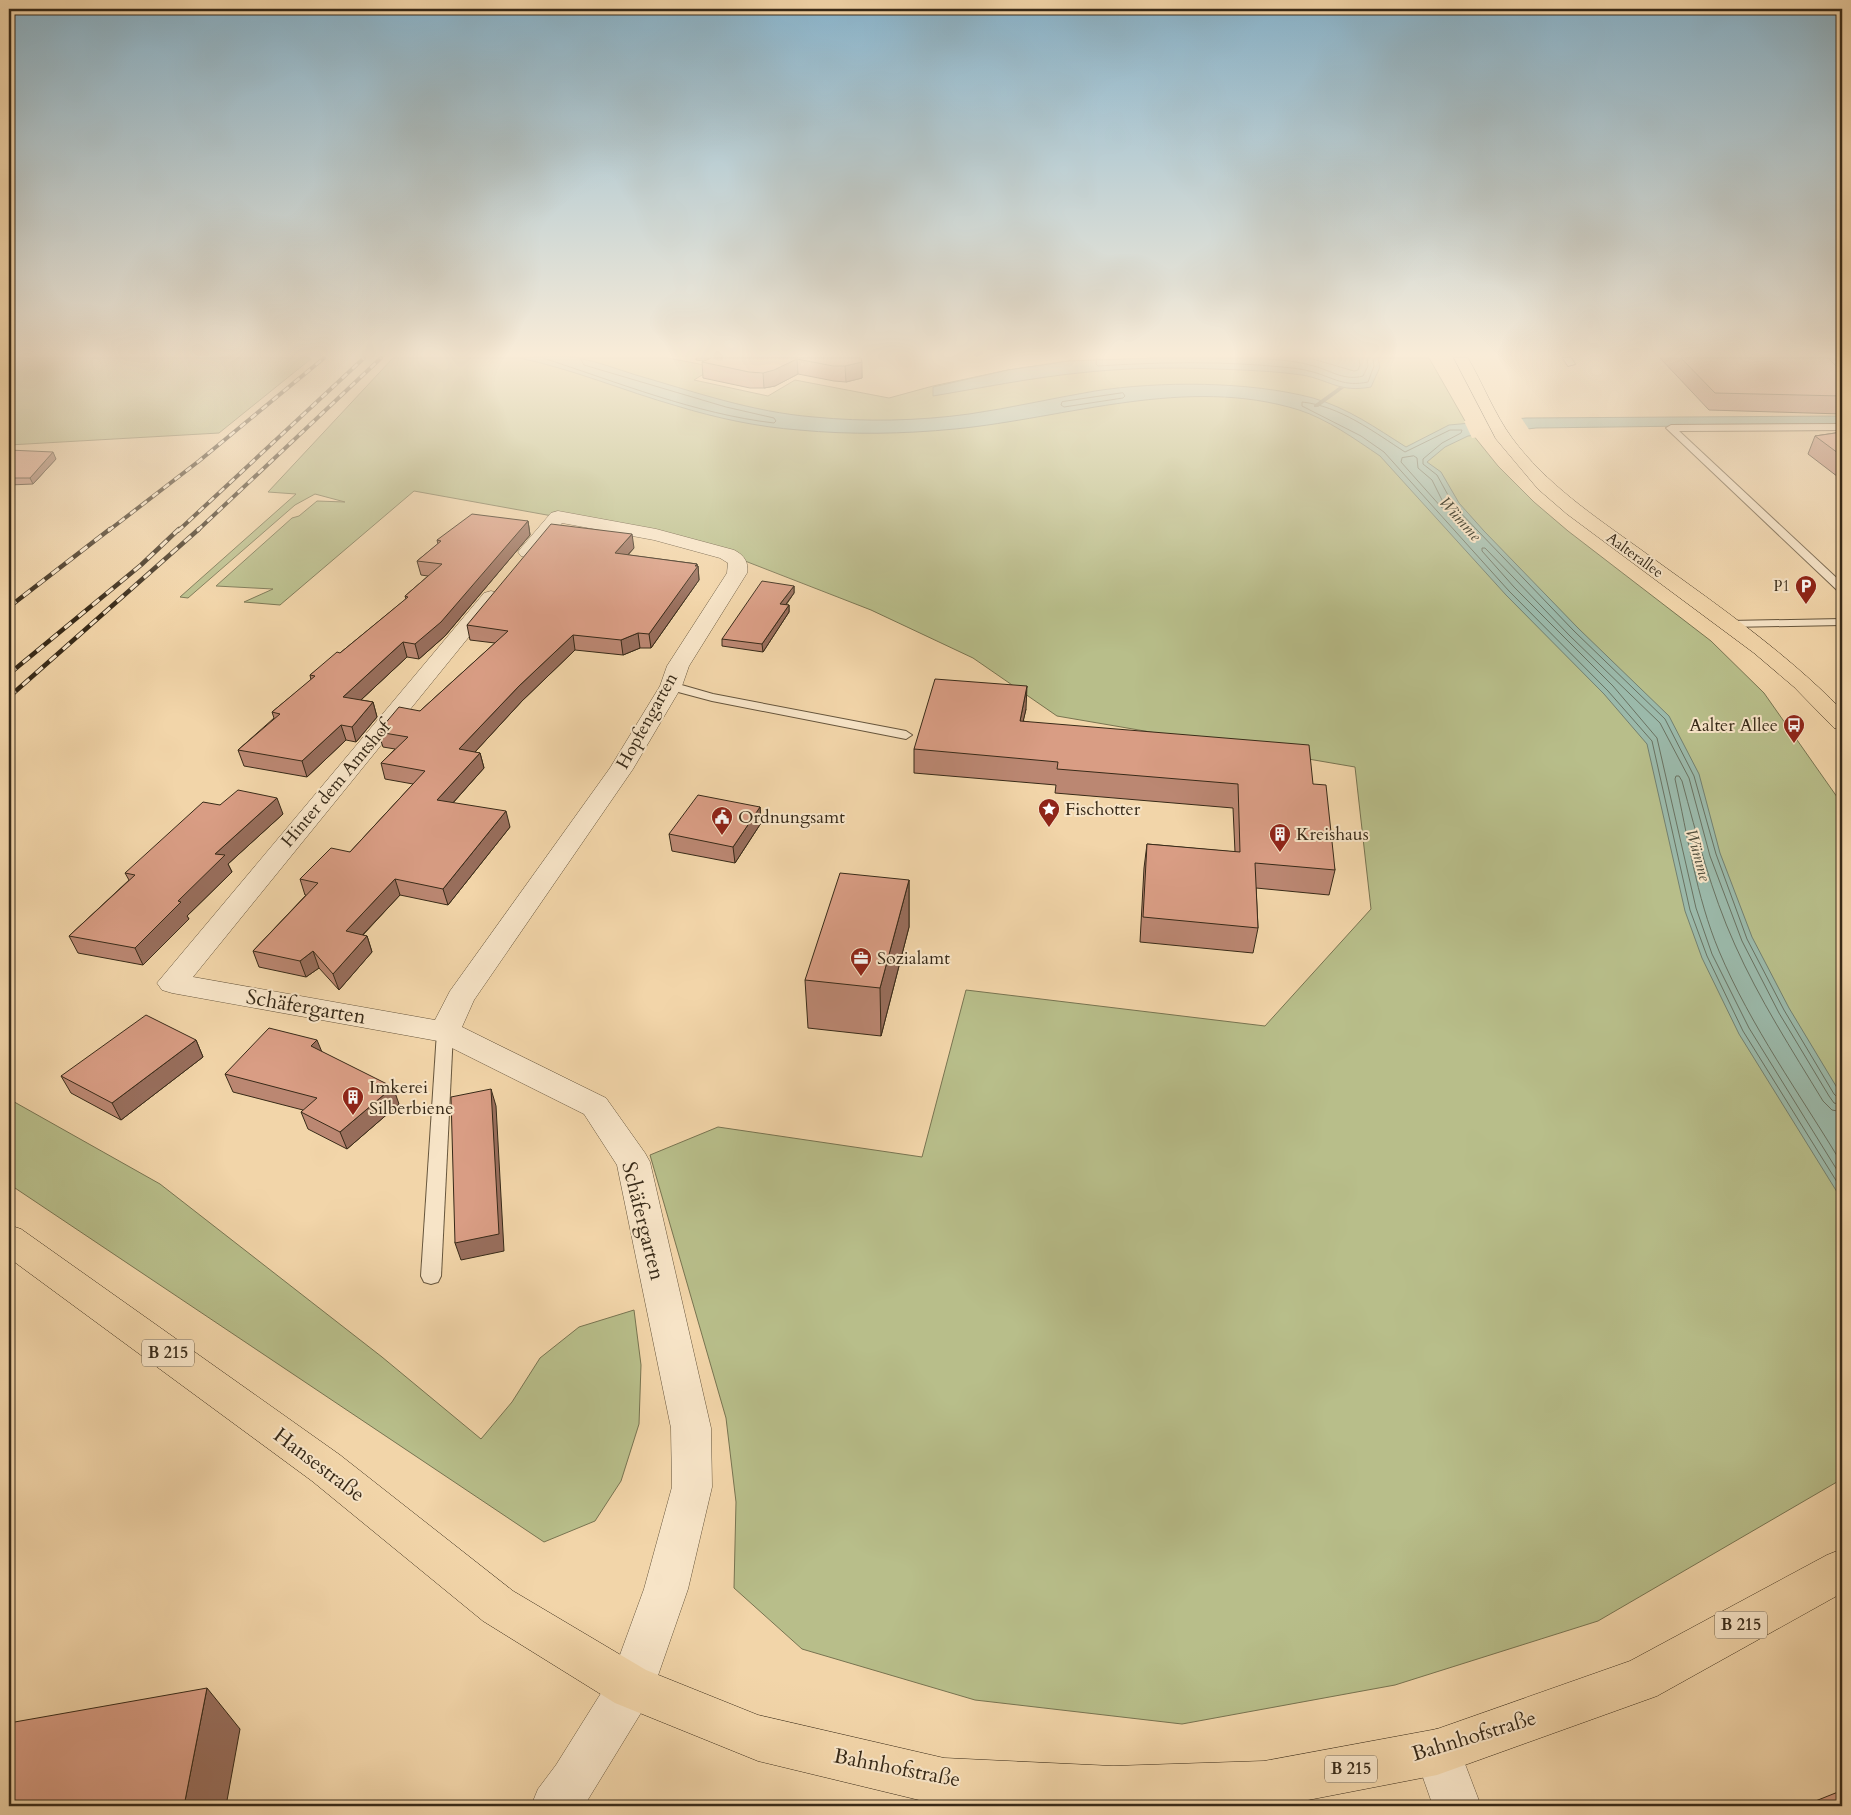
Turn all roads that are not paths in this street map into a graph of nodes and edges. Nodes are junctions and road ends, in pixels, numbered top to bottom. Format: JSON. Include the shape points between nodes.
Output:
{"nodes":[{"id":1,"x":1507,"y":443,"type":"edge"},
{"id":2,"x":1687,"y":443,"type":"edge"},
{"id":3,"x":558,"y":517,"type":"joint"},
{"id":4,"x":1842,"y":590,"type":"edge"},
{"id":5,"x":1842,"y":622,"type":"edge"},
{"id":6,"x":1729,"y":624,"type":"junction"},
{"id":7,"x":671,"y":686,"type":"junction"},
{"id":8,"x":1842,"y":723,"type":"edge"},
{"id":9,"x":906,"y":734,"type":"dead end"},
{"id":10,"x":172,"y":983,"type":"joint"},
{"id":11,"x":445,"y":1032,"type":"junction"},
{"id":12,"x":9,"y":1239,"type":"edge"},
{"id":13,"x":431,"y":1276,"type":"dead end"},
{"id":14,"x":1842,"y":1570,"type":"edge"},
{"id":15,"x":631,"y":1687,"type":"junction"},
{"id":16,"x":1437,"y":1752,"type":"junction"},
{"id":17,"x":555,"y":1806,"type":"edge"},
{"id":18,"x":1457,"y":1806,"type":"edge"}],
"edges":[{"from":1,"to":6,"type":"main road","name":"Aalterallee","via":[[1544,485],[1567,504]]},
{"from":2,"to":4,"type":"lane"},
{"from":3,"to":7,"type":"street","name":"Hopfengarten","via":[[656,535],[736,559],[739,565],[737,573],[678,666]]},
{"from":3,"to":10,"type":"street","name":"Hinter dem Amtshof"},
{"from":5,"to":6,"type":"lane"},
{"from":6,"to":8,"type":"main road","name":"Aalterallee","via":[[1802,682]]},
{"from":7,"to":9,"type":"lane","via":[[712,697]]},
{"from":7,"to":11,"type":"street","name":"Hopfengarten","via":[[621,769],[460,998]]},
{"from":10,"to":11,"type":"street","name":"Schäfergarten"},
{"from":11,"to":13,"type":"lane"},
{"from":11,"to":15,"type":"street","name":"Schäfergarten","via":[[595,1106],[633,1162],[691,1428],[692,1487],[666,1589]]},
{"from":12,"to":15,"type":"main road","name":"Hansestraße","number":"B 215","via":[[326,1468],[498,1606]]},
{"from":14,"to":16,"type":"main road","name":"Bahnhofstraße","number":"B 215","via":[[1641,1680]]},
{"from":15,"to":16,"type":"main road","name":"Bahnhofstraße","number":"B 215","via":[[758,1738],[944,1782],[1113,1790],[1264,1785]]},
{"from":15,"to":17,"type":"street"},
{"from":16,"to":18,"type":"street"}]}
